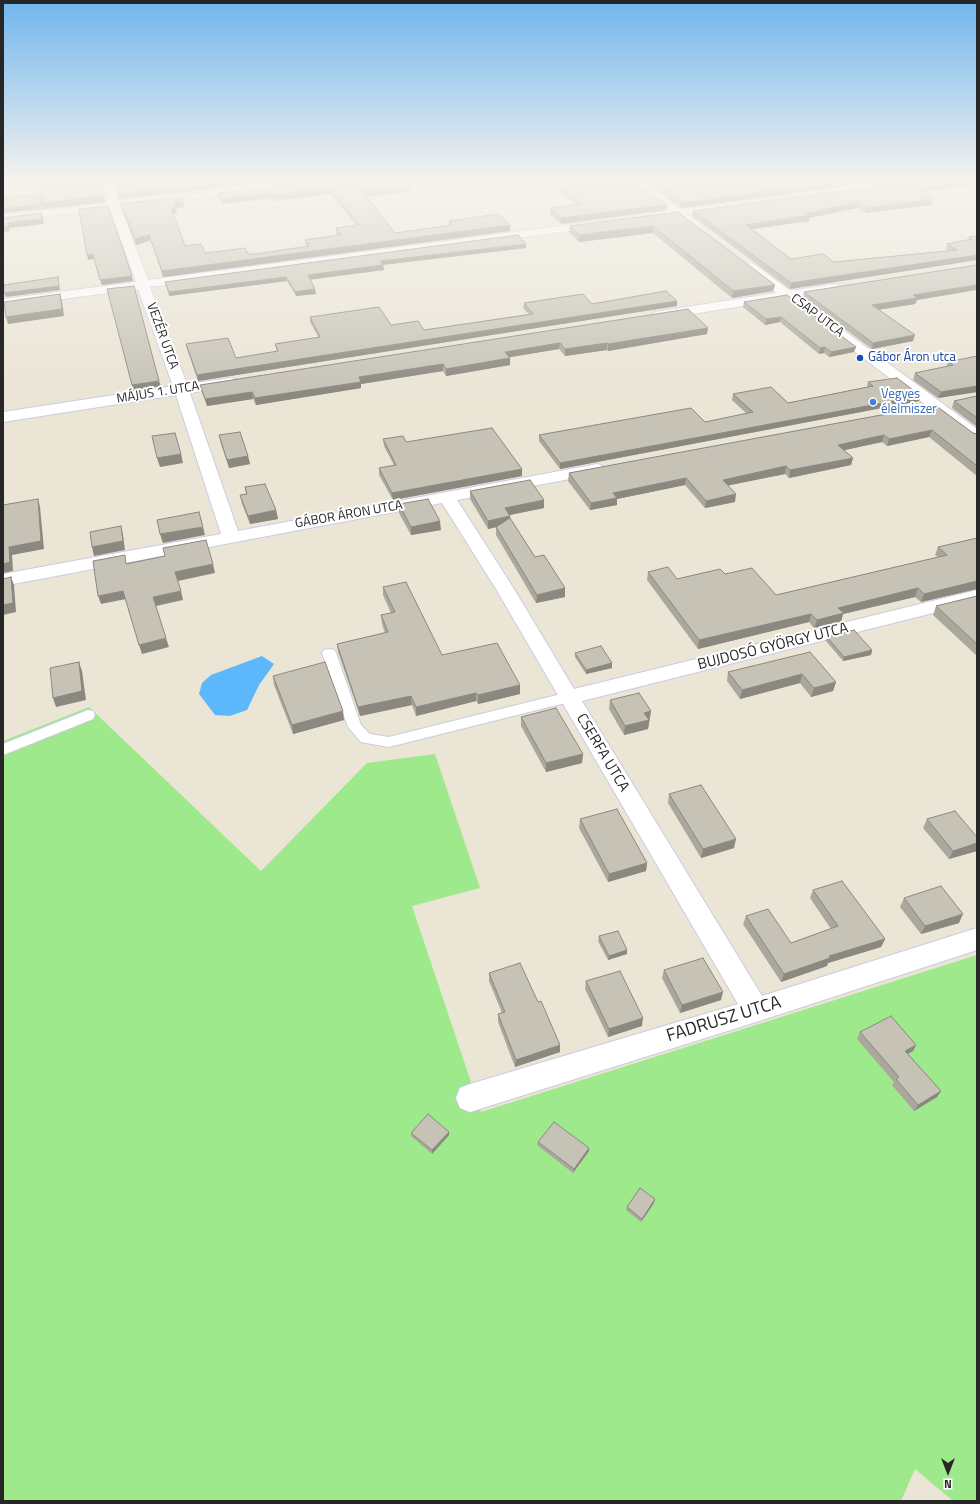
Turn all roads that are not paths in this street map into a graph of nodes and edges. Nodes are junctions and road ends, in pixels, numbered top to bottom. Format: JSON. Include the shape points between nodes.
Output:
{"nodes":[{"id":1,"x":133,"y":252,"type":"edge"},
{"id":2,"x":390,"y":252,"type":"edge"},
{"id":3,"x":740,"y":259,"type":"edge"},
{"id":4,"x":144,"y":285,"type":"junction"},
{"id":5,"x":843,"y":287,"type":"edge"},
{"id":6,"x":788,"y":295,"type":"junction"},
{"id":7,"x":3,"y":303,"type":"edge"},
{"id":8,"x":646,"y":317,"type":"edge"},
{"id":9,"x":245,"y":380,"type":"edge"},
{"id":10,"x":182,"y":390,"type":"junction"},
{"id":11,"x":956,"y":401,"type":"edge"},
{"id":12,"x":936,"y":405,"type":"junction"},
{"id":13,"x":912,"y":410,"type":"edge"},
{"id":14,"x":3,"y":417,"type":"edge"},
{"id":15,"x":977,"y":436,"type":"edge"},
{"id":16,"x":610,"y":466,"type":"edge"},
{"id":17,"x":447,"y":497,"type":"junction"},
{"id":18,"x":231,"y":537,"type":"junction"},
{"id":19,"x":3,"y":580,"type":"edge"},
{"id":20,"x":977,"y":596,"type":"edge"},
{"id":21,"x":329,"y":653,"type":"dead end"},
{"id":22,"x":569,"y":698,"type":"junction"},
{"id":23,"x":88,"y":715,"type":"dead end"},
{"id":24,"x":3,"y":750,"type":"edge"},
{"id":25,"x":977,"y":939,"type":"edge"},
{"id":26,"x":756,"y":1010,"type":"junction"},
{"id":27,"x":470,"y":1098,"type":"dead end"}],
"edges":[{"from":1,"to":4,"type":"street","name":"VEZÉR UTCA"},
{"from":2,"to":4,"type":"street"},
{"from":3,"to":6,"type":"street","name":"CSAP UTCA"},
{"from":4,"to":7,"type":"street"},
{"from":4,"to":10,"type":"street","name":"VEZÉR UTCA"},
{"from":5,"to":6,"type":"street"},
{"from":6,"to":8,"type":"street"},
{"from":6,"to":12,"type":"street","name":"CSAP UTCA"},
{"from":9,"to":10,"type":"street","name":"MÁJUS 1. UTCA"},
{"from":10,"to":14,"type":"street","name":"MÁJUS 1. UTCA"},
{"from":10,"to":18,"type":"street","name":"VEZÉR UTCA"},
{"from":11,"to":12,"type":"street"},
{"from":12,"to":13,"type":"street"},
{"from":12,"to":15,"type":"street","name":"CSAP UTCA"},
{"from":16,"to":17,"type":"street","name":"GÁBOR ÁRON UTCA"},
{"from":17,"to":18,"type":"street","name":"GÁBOR ÁRON UTCA"},
{"from":17,"to":22,"type":"street","name":"CSERFA UTCA"},
{"from":18,"to":19,"type":"street","name":"GÁBOR ÁRON UTCA"},
{"from":20,"to":22,"type":"street","name":"BUJDOSÓ GYÖRGY UTCA"},
{"from":21,"to":22,"type":"lane","via":[[355,727],[366,738],[389,742]]},
{"from":22,"to":26,"type":"street","name":"CSERFA UTCA"},
{"from":23,"to":24,"type":"lane"},
{"from":25,"to":26,"type":"street","name":"FADRUSZ UTCA"},
{"from":26,"to":27,"type":"street","name":"FADRUSZ UTCA"}]}
